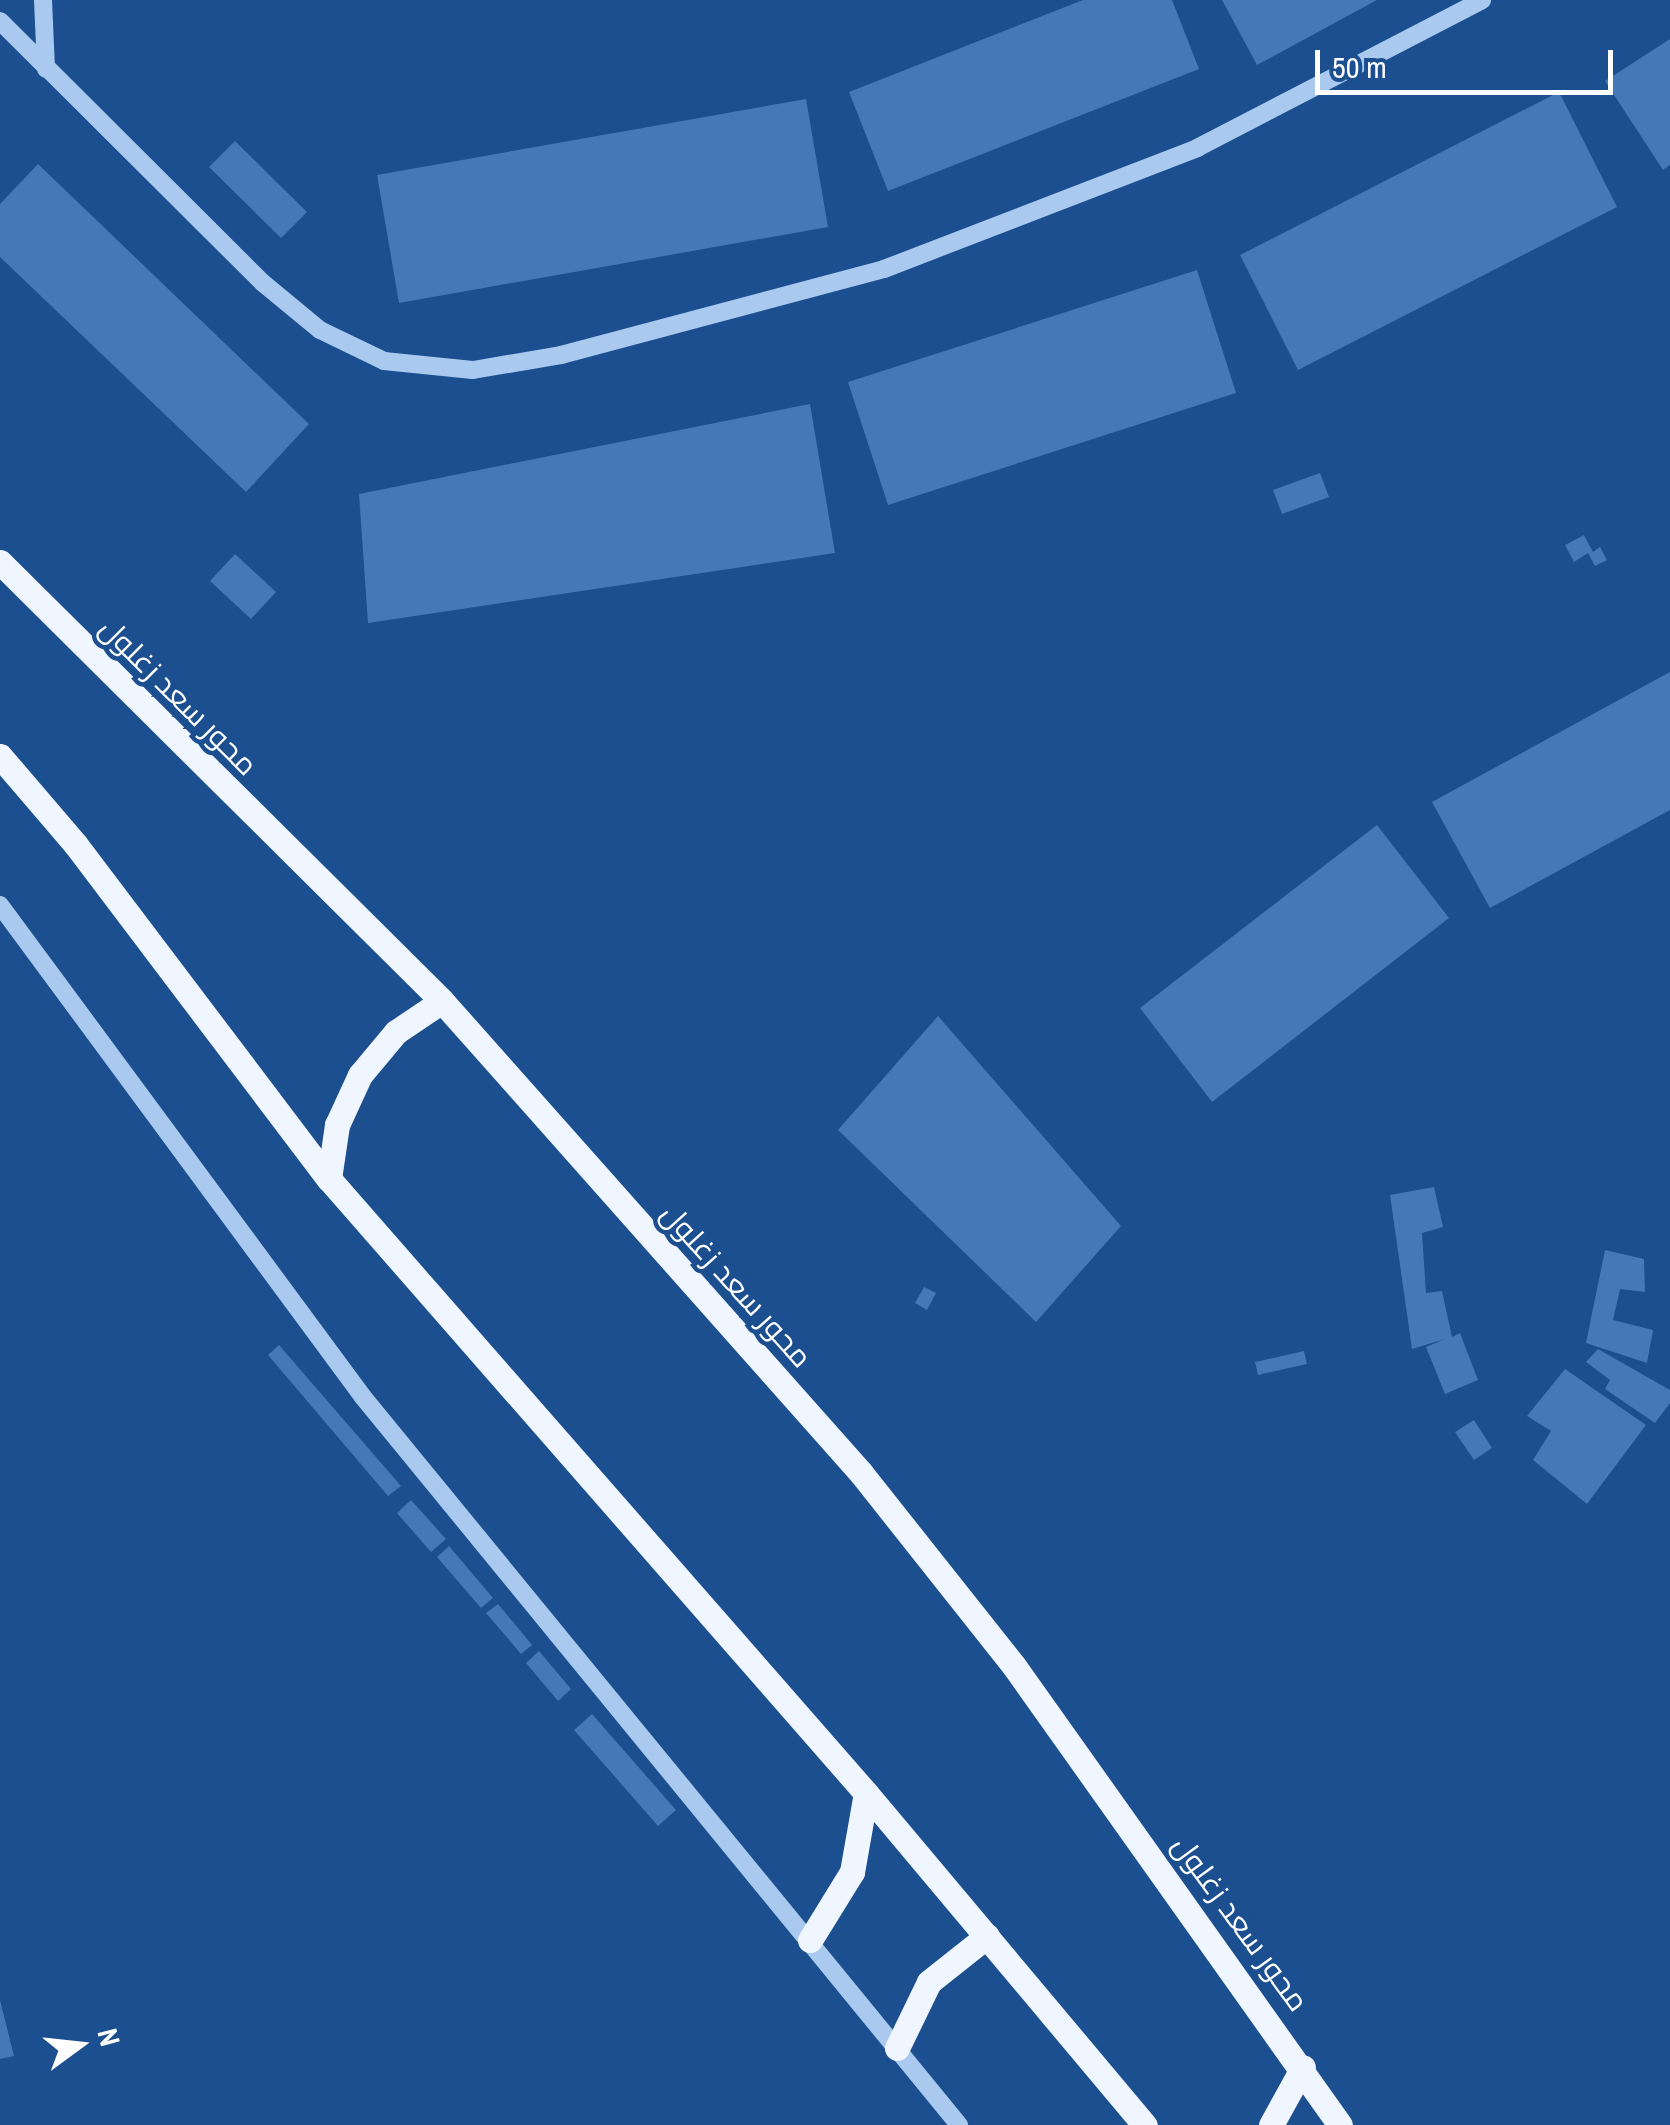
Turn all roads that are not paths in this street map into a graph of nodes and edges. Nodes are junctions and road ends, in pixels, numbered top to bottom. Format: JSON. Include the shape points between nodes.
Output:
{"nodes":[{"id":1,"x":43,"y":0,"type":"edge"},
{"id":2,"x":1482,"y":0,"type":"edge"},
{"id":3,"x":0,"y":21,"type":"edge"},
{"id":4,"x":46,"y":69,"type":"junction"},
{"id":5,"x":0,"y":562,"type":"edge"},
{"id":6,"x":0,"y":756,"type":"edge"},
{"id":7,"x":0,"y":905,"type":"edge"},
{"id":8,"x":442,"y":1001,"type":"junction"},
{"id":9,"x":329,"y":1180,"type":"junction"},
{"id":10,"x":866,"y":1793,"type":"junction"},
{"id":11,"x":987,"y":1936,"type":"junction"},
{"id":12,"x":810,"y":1940,"type":"junction"},
{"id":13,"x":897,"y":2048,"type":"junction"},
{"id":14,"x":1303,"y":2067,"type":"junction"},
{"id":15,"x":960,"y":2125,"type":"edge"},
{"id":16,"x":1145,"y":2125,"type":"edge"},
{"id":17,"x":1271,"y":2125,"type":"edge"},
{"id":18,"x":1340,"y":2125,"type":"edge"}],
"edges":[{"from":1,"to":4,"type":"street"},
{"from":2,"to":4,"type":"street","via":[[1197,148],[884,269],[560,355],[472,370],[384,361],[320,330]]},
{"from":3,"to":4,"type":"street"},
{"from":5,"to":8,"type":"main road","name":"محور سعد زغلول"},
{"from":6,"to":9,"type":"main road","via":[[76,845]]},
{"from":7,"to":12,"type":"street","via":[[363,1397]]},
{"from":8,"to":9,"type":"main road","via":[[396,1032],[360,1075],[337,1125]]},
{"from":8,"to":14,"type":"main road","name":"محور سعد زغلول","via":[[872,1488],[1014,1666]]},
{"from":9,"to":10,"type":"main road"},
{"from":10,"to":11,"type":"main road"},
{"from":10,"to":12,"type":"main road","via":[[852,1872]]},
{"from":11,"to":13,"type":"main road","via":[[929,1982]]},
{"from":11,"to":16,"type":"main road"},
{"from":12,"to":13,"type":"street"},
{"from":13,"to":15,"type":"street"},
{"from":14,"to":17,"type":"main road"},
{"from":14,"to":18,"type":"main road","name":"محور سعد زغلول"}]}
